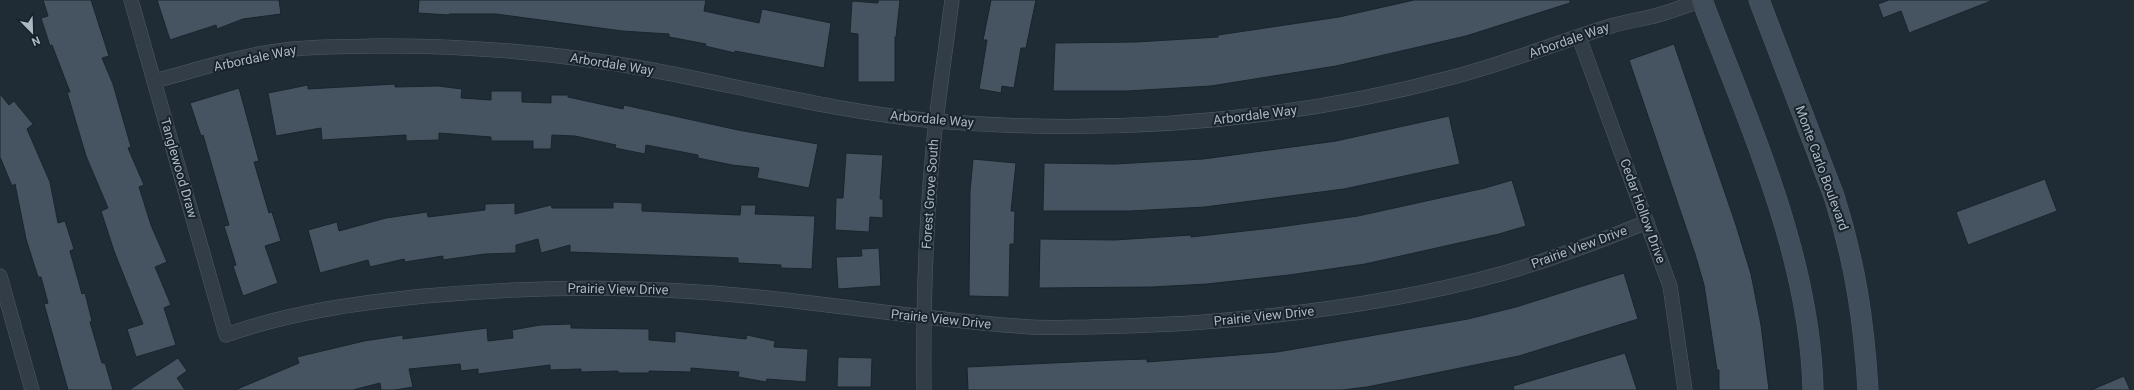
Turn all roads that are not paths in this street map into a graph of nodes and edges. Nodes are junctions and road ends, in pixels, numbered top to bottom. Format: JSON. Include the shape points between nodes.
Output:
{"nodes":[{"id":1,"x":131,"y":0,"type":"edge"},
{"id":2,"x":952,"y":0,"type":"edge"},
{"id":3,"x":1702,"y":0,"type":"edge"},
{"id":4,"x":1759,"y":0,"type":"edge"},
{"id":5,"x":1579,"y":37,"type":"junction"},
{"id":6,"x":154,"y":81,"type":"junction"},
{"id":7,"x":936,"y":121,"type":"junction"},
{"id":8,"x":1647,"y":222,"type":"junction"},
{"id":9,"x":0,"y":276,"type":"edge"},
{"id":10,"x":923,"y":318,"type":"junction"},
{"id":11,"x":226,"y":335,"type":"joint"},
{"id":12,"x":32,"y":390,"type":"edge"},
{"id":13,"x":924,"y":390,"type":"edge"},
{"id":14,"x":1685,"y":390,"type":"edge"},
{"id":15,"x":1813,"y":390,"type":"edge"},
{"id":16,"x":1868,"y":390,"type":"edge"}],
"edges":[{"from":1,"to":6,"type":"street","name":"Tanglewood Draw"},
{"from":2,"to":7,"type":"street","name":"Forest Grove South"},
{"from":3,"to":5,"type":"street","name":"Arbordale Way","via":[[1661,14],[1615,24]]},
{"from":3,"to":15,"type":"main road","via":[[1781,213],[1796,264],[1810,345]]},
{"from":4,"to":16,"type":"main road","name":"Monte Carlo Boulevard","via":[[1844,229],[1859,294]]},
{"from":5,"to":7,"type":"street","name":"Arbordale Way","via":[[1436,82],[1354,100],[1261,114],[1111,127]]},
{"from":5,"to":8,"type":"street","name":"Cedar Hollow Drive"},
{"from":6,"to":7,"type":"street","name":"Arbordale Way","via":[[280,50],[316,47],[444,47],[583,59],[810,103]]},
{"from":6,"to":11,"type":"street","name":"Tanglewood Draw"},
{"from":7,"to":10,"type":"street","name":"Forest Grove South","via":[[927,224]]},
{"from":8,"to":10,"type":"street","name":"Prairie View Drive","via":[[1586,247],[1502,274],[1403,296],[1286,316],[1160,326],[1035,328]]},
{"from":8,"to":14,"type":"street","name":"Cedar Hollow Drive","via":[[1670,286]]},
{"from":9,"to":12,"type":"street"},
{"from":10,"to":11,"type":"street","name":"Prairie View Drive","via":[[666,290],[570,288],[480,291],[390,299],[306,312]]},
{"from":10,"to":13,"type":"street","name":"Forest Grove South"}]}
